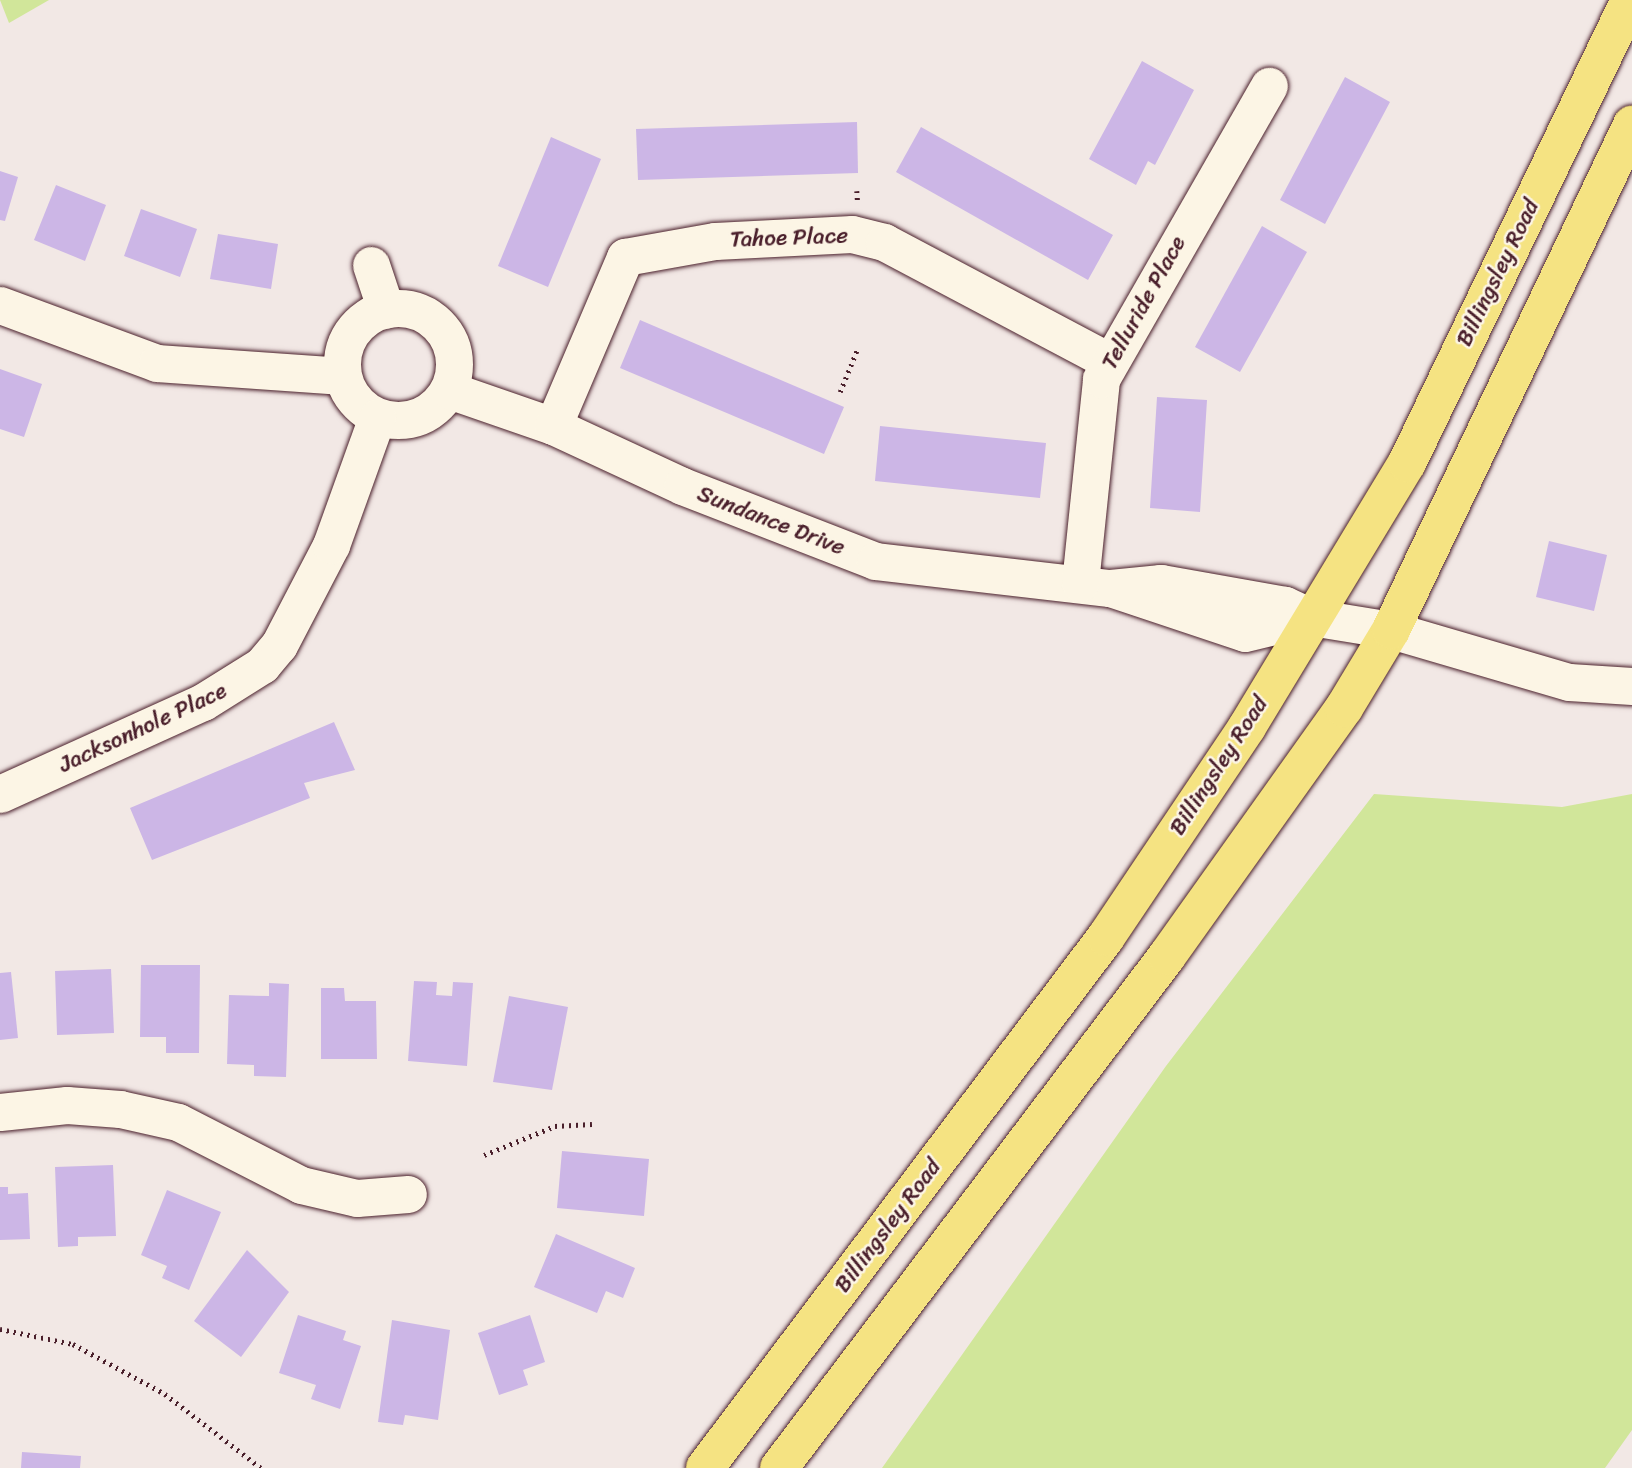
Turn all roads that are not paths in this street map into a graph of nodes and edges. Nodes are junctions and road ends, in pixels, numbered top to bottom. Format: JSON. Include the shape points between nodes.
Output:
{"nodes":[{"id":1,"x":1630,"y":0,"type":"edge"},
{"id":2,"x":1269,"y":86,"type":"dead end"},
{"id":3,"x":1632,"y":125,"type":"edge"},
{"id":4,"x":371,"y":265,"type":"dead end"},
{"id":5,"x":0,"y":305,"type":"edge"},
{"id":6,"x":386,"y":310,"type":"junction"},
{"id":7,"x":1109,"y":361,"type":"junction"},
{"id":8,"x":343,"y":376,"type":"junction"},
{"id":9,"x":449,"y":390,"type":"junction"},
{"id":10,"x":377,"y":417,"type":"junction"},
{"id":11,"x":552,"y":426,"type":"junction"},
{"id":12,"x":1095,"y":586,"type":"junction"},
{"id":13,"x":1311,"y":617,"type":"junction"},
{"id":14,"x":1391,"y":630,"type":"junction"},
{"id":15,"x":1632,"y":686,"type":"edge"},
{"id":16,"x":0,"y":794,"type":"edge"},
{"id":17,"x":0,"y":1112,"type":"edge"},
{"id":18,"x":408,"y":1194,"type":"dead end"},
{"id":19,"x":705,"y":1468,"type":"edge"},
{"id":20,"x":779,"y":1468,"type":"edge"}],
"edges":[{"from":1,"to":13,"type":"main road","name":"Billingsley Road","via":[[1407,463]]},
{"from":2,"to":7,"type":"street","name":"Telluride Place"},
{"from":3,"to":14,"type":"main road"},
{"from":4,"to":6,"type":"street"},
{"from":5,"to":8,"type":"street","via":[[156,363]]},
{"from":6,"to":8,"type":"street","via":[[360,322],[349,338]]},
{"from":6,"to":9,"type":"street","via":[[415,310],[446,334],[454,352]]},
{"from":7,"to":11,"type":"street","name":"Tahoe Place","via":[[884,242],[852,234],[715,241],[625,257]]},
{"from":7,"to":12,"type":"street","name":"Telluride Place","via":[[1094,409]]},
{"from":8,"to":10,"type":"street","via":[[361,407]]},
{"from":9,"to":10,"type":"street","via":[[410,420]]},
{"from":9,"to":11,"type":"street","name":"Sundance Drive"},
{"from":10,"to":16,"type":"street","name":"Jacksonhole Place","via":[[331,545],[279,645],[262,665],[203,702]]},
{"from":11,"to":12,"type":"street","name":"Sundance Drive","via":[[682,486],[875,561]]},
{"from":12,"to":13,"type":"street","name":"Sundance Drive","via":[[1245,634]]},
{"from":13,"to":14,"type":"street","name":"Sundance Drive"},
{"from":13,"to":19,"type":"main road","name":"Billingsley Road","via":[[1247,727],[1105,937]]},
{"from":14,"to":15,"type":"street","name":"Sundance Drive","via":[[1569,682]]},
{"from":14,"to":20,"type":"main road","via":[[1309,762]]},
{"from":17,"to":18,"type":"street","via":[[68,1105],[120,1109],[178,1122],[301,1185],[357,1198]]}]}
